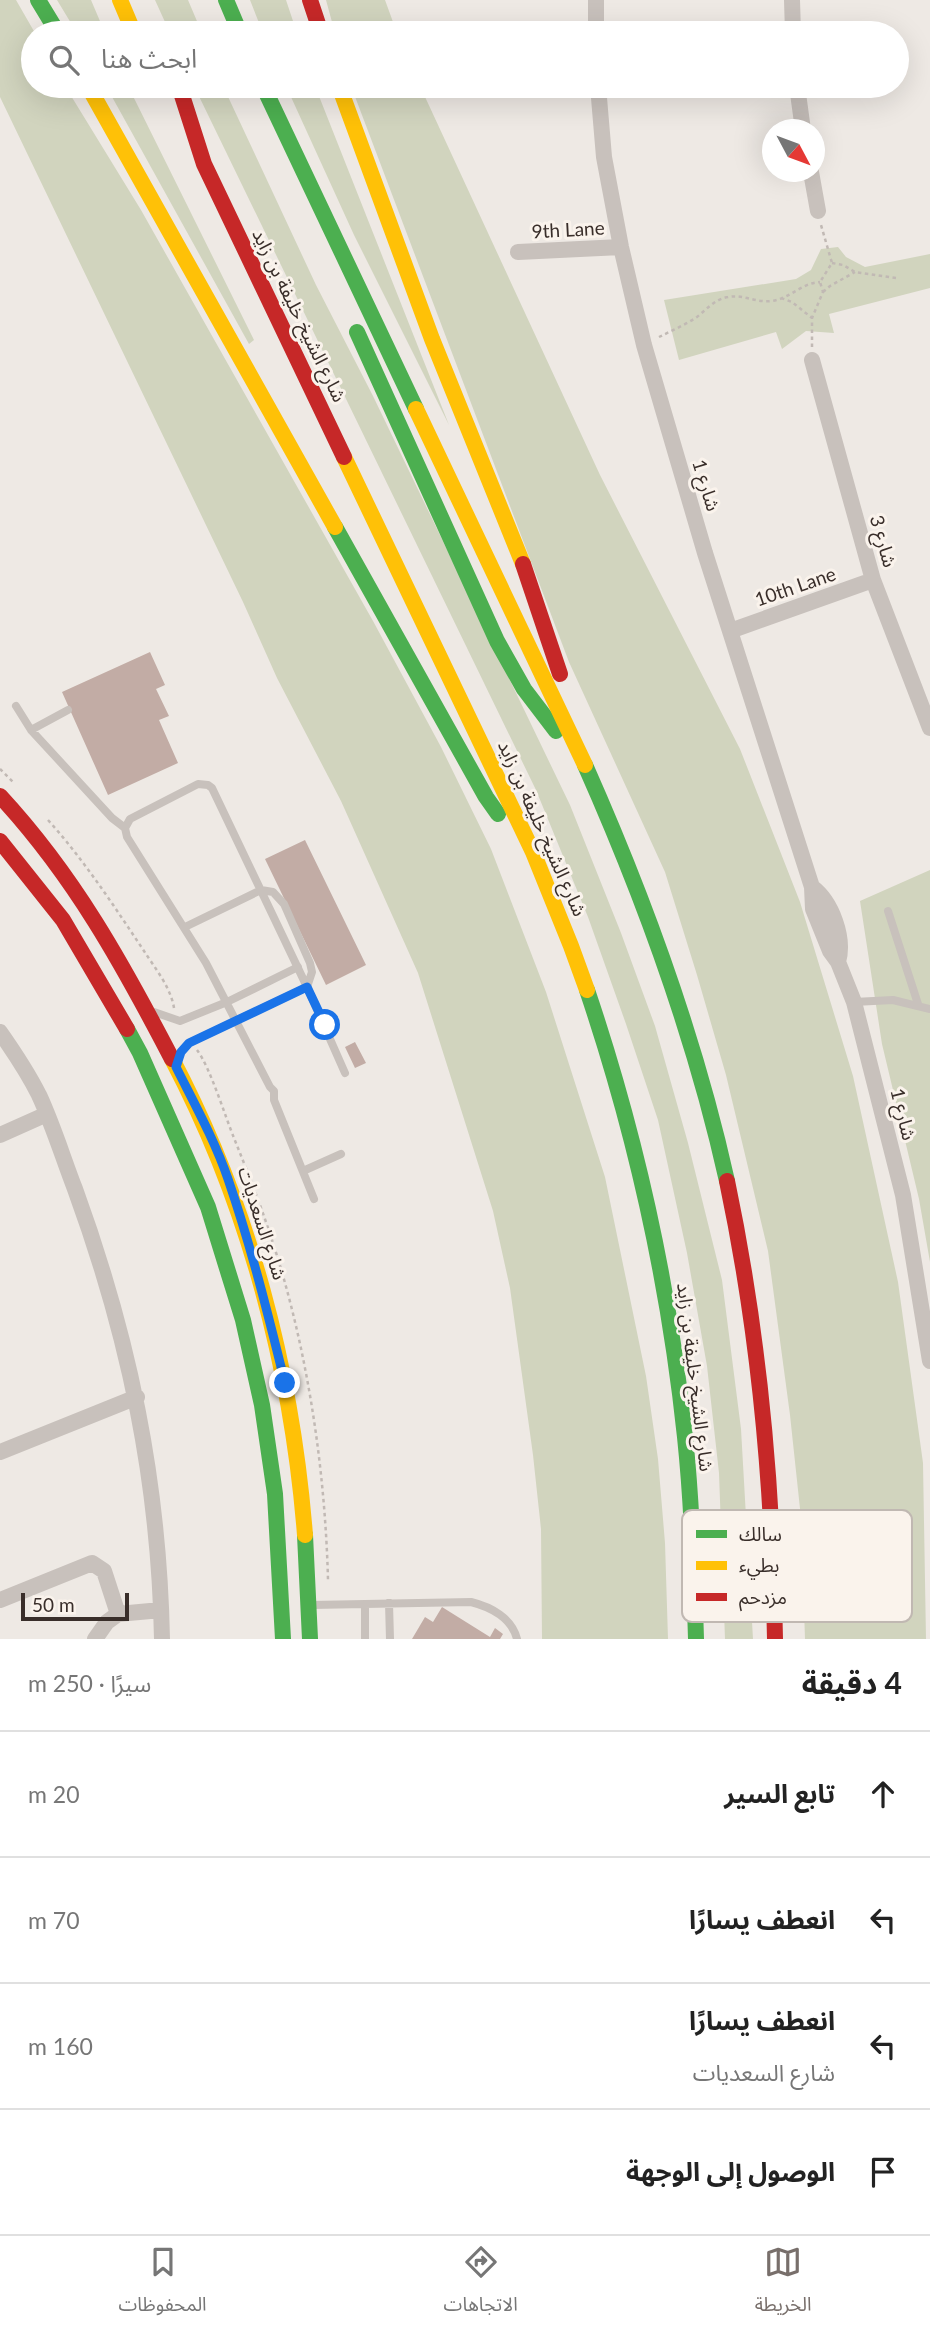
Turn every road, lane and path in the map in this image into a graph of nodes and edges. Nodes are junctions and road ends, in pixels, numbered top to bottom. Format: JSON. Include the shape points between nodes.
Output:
{"nodes":[{"id":1,"x":39,"y":0,"type":"edge"},
{"id":2,"x":120,"y":0,"type":"edge"},
{"id":3,"x":226,"y":0,"type":"edge"},
{"id":4,"x":310,"y":0,"type":"edge"},
{"id":5,"x":596,"y":0,"type":"edge"},
{"id":6,"x":792,"y":0,"type":"edge"},
{"id":7,"x":51,"y":21,"type":"edge"},
{"id":8,"x":130,"y":21,"type":"edge"},
{"id":9,"x":235,"y":21,"type":"edge"},
{"id":10,"x":317,"y":21,"type":"edge"},
{"id":11,"x":596,"y":21,"type":"edge"},
{"id":12,"x":793,"y":21,"type":"edge"},
{"id":13,"x":95,"y":98,"type":"edge"},
{"id":14,"x":166,"y":98,"type":"edge"},
{"id":15,"x":183,"y":98,"type":"edge"},
{"id":16,"x":269,"y":98,"type":"edge"},
{"id":17,"x":344,"y":98,"type":"edge"},
{"id":18,"x":599,"y":98,"type":"edge"},
{"id":19,"x":799,"y":98,"type":"edge"},
{"id":20,"x":802,"y":119,"type":"edge"},
{"id":21,"x":204,"y":164,"type":"junction"},
{"id":22,"x":813,"y":182,"type":"edge"},
{"id":23,"x":818,"y":211,"type":"joint"},
{"id":24,"x":621,"y":247,"type":"junction"},
{"id":25,"x":518,"y":252,"type":"dead end"},
{"id":26,"x":832,"y":263,"type":"junction"},
{"id":27,"x":855,"y":272,"type":"junction"},
{"id":28,"x":896,"y":278,"type":"dead end"},
{"id":29,"x":820,"y":282,"type":"junction"},
{"id":30,"x":823,"y":292,"type":"junction"},
{"id":31,"x":781,"y":298,"type":"junction"},
{"id":32,"x":812,"y":318,"type":"junction"},
{"id":33,"x":351,"y":320,"type":"dead end"},
{"id":34,"x":644,"y":345,"type":"junction"},
{"id":35,"x":812,"y":360,"type":"joint"},
{"id":36,"x":873,"y":580,"type":"junction"},
{"id":37,"x":730,"y":631,"type":"junction"},
{"id":38,"x":16,"y":706,"type":"dead end"},
{"id":39,"x":68,"y":710,"type":"dead end"},
{"id":40,"x":930,"y":728,"type":"edge"},
{"id":41,"x":31,"y":730,"type":"junction"},
{"id":42,"x":582,"y":759,"type":"junction"},
{"id":43,"x":0,"y":796,"type":"edge"},
{"id":44,"x":125,"y":828,"type":"junction"},
{"id":45,"x":0,"y":841,"type":"edge"},
{"id":46,"x":533,"y":852,"type":"junction"},
{"id":47,"x":261,"y":890,"type":"junction"},
{"id":48,"x":888,"y":911,"type":"dead end"},
{"id":49,"x":185,"y":927,"type":"junction"},
{"id":50,"x":298,"y":967,"type":"junction"},
{"id":51,"x":307,"y":987,"type":"junction"},
{"id":52,"x":227,"y":1002,"type":"junction"},
{"id":53,"x":854,"y":1002,"type":"junction"},
{"id":54,"x":918,"y":1004,"type":"junction"},
{"id":55,"x":145,"y":1007,"type":"junction"},
{"id":56,"x":930,"y":1009,"type":"edge"},
{"id":57,"x":237,"y":1021,"type":"junction"},
{"id":58,"x":0,"y":1032,"type":"edge"},
{"id":59,"x":176,"y":1067,"type":"junction"},
{"id":60,"x":345,"y":1073,"type":"dead end"},
{"id":61,"x":47,"y":1114,"type":"junction"},
{"id":62,"x":0,"y":1135,"type":"edge"},
{"id":63,"x":341,"y":1154,"type":"dead end"},
{"id":64,"x":303,"y":1171,"type":"junction"},
{"id":65,"x":314,"y":1199,"type":"dead end"},
{"id":66,"x":930,"y":1361,"type":"edge"},
{"id":67,"x":137,"y":1397,"type":"junction"},
{"id":68,"x":0,"y":1452,"type":"edge"},
{"id":69,"x":691,"y":1510,"type":"edge"},
{"id":70,"x":772,"y":1510,"type":"edge"},
{"id":71,"x":0,"y":1600,"type":"edge"},
{"id":72,"x":389,"y":1603,"type":"junction"},
{"id":73,"x":365,"y":1604,"type":"junction"},
{"id":74,"x":309,"y":1605,"type":"junction"},
{"id":75,"x":161,"y":1610,"type":"junction"},
{"id":76,"x":118,"y":1614,"type":"junction"},
{"id":77,"x":95,"y":1639,"type":"edge"},
{"id":78,"x":162,"y":1639,"type":"edge"},
{"id":79,"x":283,"y":1639,"type":"edge"},
{"id":80,"x":310,"y":1639,"type":"edge"},
{"id":81,"x":365,"y":1639,"type":"edge"},
{"id":82,"x":390,"y":1639,"type":"edge"},
{"id":83,"x":517,"y":1639,"type":"edge"}],
"edges":[{"from":1,"to":7,"type":"main road"},
{"from":2,"to":8,"type":"main road"},
{"from":3,"to":9,"type":"main road"},
{"from":4,"to":10,"type":"main road"},
{"from":5,"to":11,"type":"street"},
{"from":6,"to":12,"type":"street"},
{"from":13,"to":46,"type":"main road","via":[[486,797]]},
{"from":14,"to":21,"type":"main road"},
{"from":15,"to":21,"type":"main road","name":"شارع الشيخ خليفة بن زايد"},
{"from":16,"to":42,"type":"main road"},
{"from":17,"to":42,"type":"main road","via":[[432,339],[527,574],[572,708]]},
{"from":18,"to":24,"type":"street","name":"شارع 1","via":[[604,157]]},
{"from":19,"to":20,"type":"street"},
{"from":21,"to":46,"type":"main road","name":"شارع الشيخ خليفة بن زايد"},
{"from":22,"to":23,"type":"street"},
{"from":23,"to":26,"type":"path"},
{"from":24,"to":25,"type":"street","name":"9th Lane"},
{"from":24,"to":34,"type":"street","name":"شارع 1"},
{"from":26,"to":27,"type":"path"},
{"from":26,"to":29,"type":"path"},
{"from":27,"to":28,"type":"path"},
{"from":27,"to":30,"type":"path"},
{"from":29,"to":30,"type":"path"},
{"from":29,"to":31,"type":"path","via":[[807,283]]},
{"from":30,"to":32,"type":"path"},
{"from":31,"to":32,"type":"path"},
{"from":31,"to":34,"type":"path","via":[[770,302],[725,297]]},
{"from":32,"to":35,"type":"path"},
{"from":33,"to":42,"type":"main road","via":[[510,666],[540,712]]},
{"from":34,"to":37,"type":"street","name":"شارع 1"},
{"from":35,"to":36,"type":"street","name":"شارع 3"},
{"from":36,"to":37,"type":"street","name":"10th Lane"},
{"from":36,"to":40,"type":"street","name":"شارع 3"},
{"from":37,"to":53,"type":"street","name":"شارع 1","via":[[812,887],[813,909]]},
{"from":38,"to":41,"type":"lane"},
{"from":39,"to":41,"type":"lane"},
{"from":41,"to":44,"type":"lane"},
{"from":42,"to":70,"type":"main road","via":[[628,864],[674,989],[711,1113],[753,1318]]},
{"from":43,"to":55,"type":"main road","name":"شارع السعديات","via":[[82,895]]},
{"from":44,"to":47,"type":"lane","via":[[134,816],[194,786],[208,785]]},
{"from":44,"to":49,"type":"lane"},
{"from":45,"to":79,"type":"main road","via":[[63,920],[103,985],[140,1053],[208,1207],[243,1320],[261,1405],[275,1494]]},
{"from":46,"to":69,"type":"main road","name":"شارع الشيخ خليفة بن زايد","via":[[576,955],[610,1060],[653,1227],[681,1401]]},
{"from":47,"to":49,"type":"lane"},
{"from":47,"to":50,"type":"lane"},
{"from":47,"to":51,"type":"lane","via":[[273,892],[285,904],[312,967]]},
{"from":48,"to":54,"type":"lane"},
{"from":49,"to":52,"type":"lane"},
{"from":50,"to":51,"type":"lane"},
{"from":50,"to":52,"type":"lane"},
{"from":51,"to":57,"type":"lane"},
{"from":51,"to":60,"type":"lane"},
{"from":52,"to":55,"type":"lane","via":[[180,1021]]},
{"from":52,"to":57,"type":"lane"},
{"from":53,"to":54,"type":"lane"},
{"from":53,"to":66,"type":"street","name":"شارع 1","via":[[903,1195]]},
{"from":54,"to":56,"type":"lane"},
{"from":55,"to":59,"type":"main road","name":"شارع السعديات"},
{"from":57,"to":59,"type":"lane","via":[[189,1043]]},
{"from":57,"to":64,"type":"lane","via":[[274,1091]]},
{"from":58,"to":61,"type":"street"},
{"from":59,"to":74,"type":"main road","name":"شارع السعديات","via":[[227,1177],[264,1297],[285,1383],[299,1470]]},
{"from":61,"to":62,"type":"street"},
{"from":61,"to":67,"type":"street","via":[[96,1249]]},
{"from":63,"to":64,"type":"lane"},
{"from":64,"to":65,"type":"lane"},
{"from":67,"to":68,"type":"street"},
{"from":67,"to":75,"type":"street","via":[[148,1456]]},
{"from":71,"to":76,"type":"street","via":[[92,1563],[104,1571]]},
{"from":72,"to":73,"type":"lane"},
{"from":72,"to":82,"type":"lane"},
{"from":72,"to":83,"type":"lane","via":[[479,1604],[510,1623]]},
{"from":73,"to":74,"type":"lane"},
{"from":73,"to":81,"type":"lane"},
{"from":74,"to":80,"type":"main road","name":"شارع السعديات"},
{"from":75,"to":76,"type":"street"},
{"from":75,"to":78,"type":"street"},
{"from":76,"to":77,"type":"street"}]}
